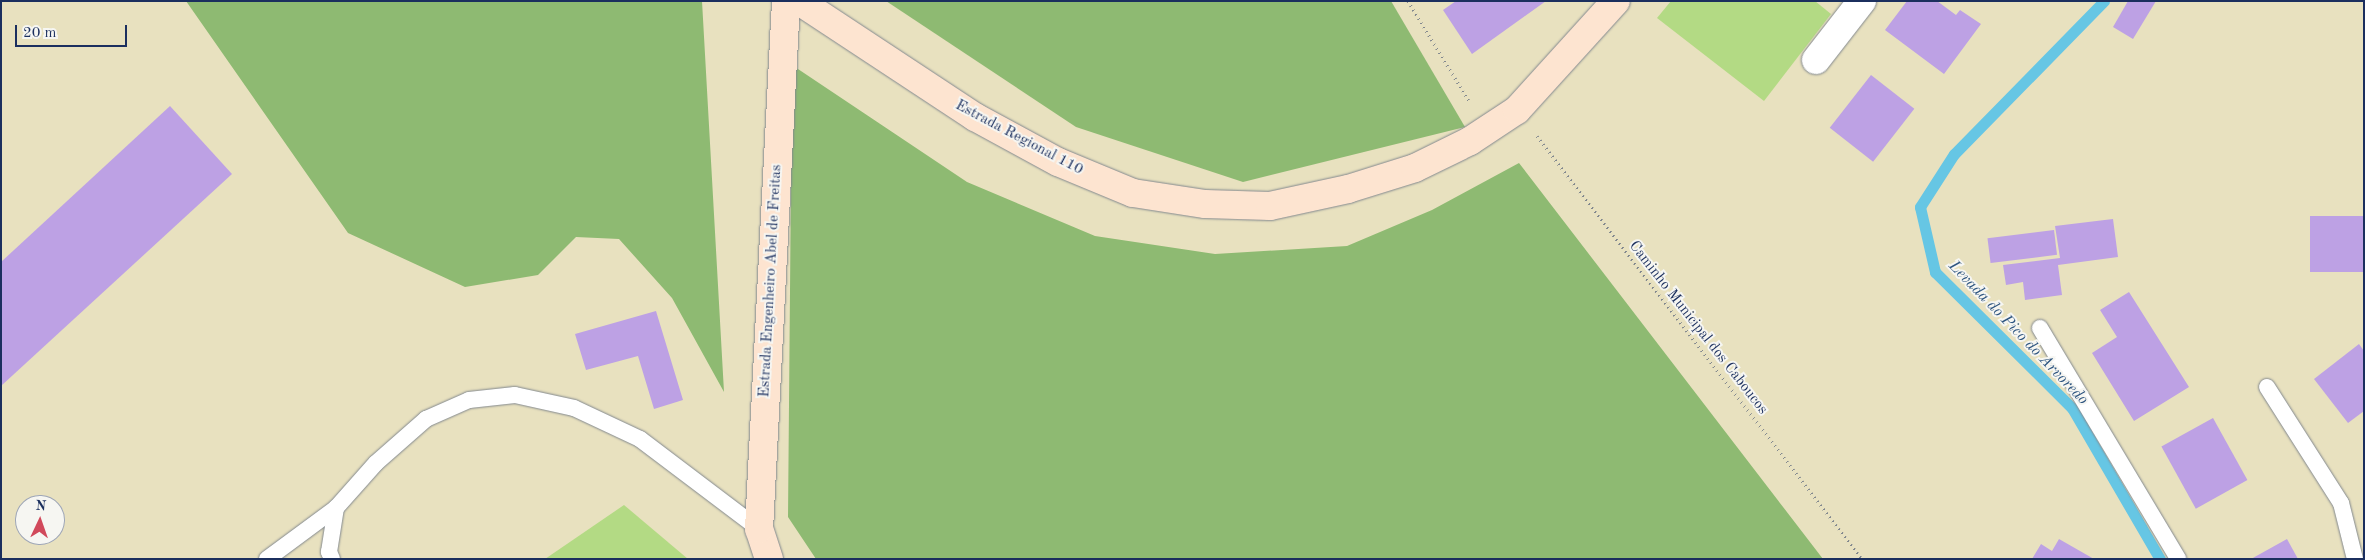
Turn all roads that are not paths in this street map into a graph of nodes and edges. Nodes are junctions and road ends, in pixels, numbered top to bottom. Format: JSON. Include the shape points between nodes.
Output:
{"nodes":[{"id":1,"x":786,"y":1,"type":"edge"},
{"id":2,"x":799,"y":1,"type":"edge"},
{"id":3,"x":1616,"y":1,"type":"edge"},
{"id":4,"x":1862,"y":1,"type":"edge"},
{"id":5,"x":1816,"y":60,"type":"dead end"},
{"id":6,"x":2040,"y":328,"type":"dead end"},
{"id":7,"x":2267,"y":387,"type":"dead end"},
{"id":8,"x":336,"y":508,"type":"junction"},
{"id":9,"x":759,"y":529,"type":"junction"},
{"id":10,"x":267,"y":559,"type":"edge"},
{"id":11,"x":332,"y":559,"type":"edge"},
{"id":12,"x":769,"y":559,"type":"edge"},
{"id":13,"x":2178,"y":559,"type":"edge"},
{"id":14,"x":2355,"y":559,"type":"edge"}],
"edges":[{"from":1,"to":9,"type":"main road","name":"Estrada Engenheiro Abel de Freitas"},
{"from":2,"to":3,"type":"main road","name":"Estrada Regional 110","via":[[975,117],[1058,162],[1133,193],[1205,204],[1270,206],[1348,189],[1415,168],[1470,141],[1517,110]]},
{"from":4,"to":5,"type":"street"},
{"from":6,"to":13,"type":"lane"},
{"from":7,"to":14,"type":"lane","via":[[2341,503]]},
{"from":8,"to":9,"type":"lane","via":[[376,463],[426,419],[469,400],[515,395],[574,408],[640,439]]},
{"from":8,"to":10,"type":"lane"},
{"from":8,"to":11,"type":"lane","via":[[329,552]]},
{"from":9,"to":12,"type":"main road","name":"Estrada Engenheiro Abel de Freitas"}]}
